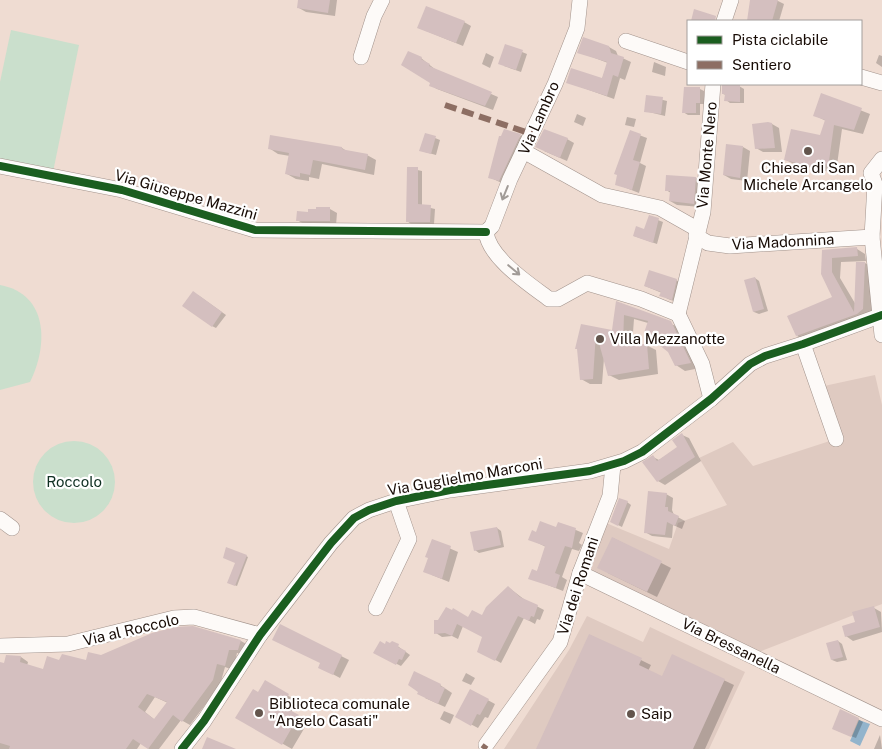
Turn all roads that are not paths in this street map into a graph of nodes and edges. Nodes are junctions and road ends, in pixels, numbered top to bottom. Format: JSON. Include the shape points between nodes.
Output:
{"nodes":[{"id":1,"x":382,"y":0,"type":"edge"},
{"id":2,"x":580,"y":0,"type":"edge"},
{"id":3,"x":730,"y":0,"type":"edge"},
{"id":4,"x":724,"y":20,"type":"edge"},
{"id":5,"x":626,"y":42,"type":"dead end"},
{"id":6,"x":361,"y":57,"type":"dead end"},
{"id":7,"x":687,"y":62,"type":"edge"},
{"id":8,"x":862,"y":77,"type":"edge"},
{"id":9,"x":882,"y":83,"type":"edge"},
{"id":10,"x":713,"y":85,"type":"edge"},
{"id":11,"x":524,"y":152,"type":"junction"},
{"id":12,"x":882,"y":159,"type":"edge"},
{"id":13,"x":0,"y":166,"type":"edge"},
{"id":14,"x":486,"y":232,"type":"junction"},
{"id":15,"x":696,"y":232,"type":"junction"},
{"id":16,"x":872,"y":237,"type":"junction"},
{"id":17,"x":678,"y":314,"type":"junction"},
{"id":18,"x":880,"y":316,"type":"edge"},
{"id":19,"x":882,"y":335,"type":"edge"},
{"id":20,"x":803,"y":344,"type":"junction"},
{"id":21,"x":711,"y":399,"type":"junction"},
{"id":22,"x":836,"y":439,"type":"dead end"},
{"id":23,"x":613,"y":465,"type":"junction"},
{"id":24,"x":396,"y":501,"type":"junction"},
{"id":25,"x":580,"y":573,"type":"junction"},
{"id":26,"x":376,"y":608,"type":"dead end"},
{"id":27,"x":260,"y":635,"type":"junction"},
{"id":28,"x":0,"y":646,"type":"edge"},
{"id":29,"x":882,"y":719,"type":"edge"},
{"id":30,"x":486,"y":745,"type":"dead end"},
{"id":31,"x":182,"y":749,"type":"edge"}],
"edges":[{"from":1,"to":6,"type":"street"},
{"from":2,"to":11,"type":"street","name":"Via Lambro","via":[[577,28]]},
{"from":3,"to":4,"type":"street"},
{"from":5,"to":7,"type":"street"},
{"from":8,"to":9,"type":"street"},
{"from":10,"to":15,"type":"street","name":"Via Monte Nero","via":[[703,212]]},
{"from":11,"to":14,"type":"street","name":"Via Lambro","one_way":true,"via":[[492,226]]},
{"from":11,"to":15,"type":"street","name":"Via Madonnina","via":[[602,195],[660,208]]},
{"from":12,"to":16,"type":"street","via":[[871,173],[875,184]]},
{"from":13,"to":14,"type":"street","name":"Via Giuseppe Mazzini","via":[[122,190],[255,230]]},
{"from":14,"to":17,"type":"street","one_way":true,"via":[[490,248],[548,300],[558,299],[587,283]]},
{"from":15,"to":16,"type":"street","name":"Via Madonnina","via":[[708,243],[730,246]]},
{"from":15,"to":17,"type":"street","name":"Via Monte Nero"},
{"from":16,"to":18,"type":"street"},
{"from":17,"to":21,"type":"street","via":[[702,364]]},
{"from":18,"to":19,"type":"street"},
{"from":18,"to":20,"type":"street","name":"Via Guglielmo Marconi"},
{"from":20,"to":21,"type":"street","name":"Via Guglielmo Marconi","via":[[764,356],[750,364]]},
{"from":20,"to":22,"type":"street"},
{"from":21,"to":23,"type":"street","name":"Via Guglielmo Marconi","via":[[642,452]]},
{"from":23,"to":24,"type":"street","name":"Via Guglielmo Marconi"},
{"from":23,"to":25,"type":"street","name":"Via dei Romani","via":[[610,496]]},
{"from":24,"to":26,"type":"street","via":[[409,539]]},
{"from":24,"to":27,"type":"street","name":"Via Guglielmo Marconi","via":[[354,518]]},
{"from":25,"to":29,"type":"street","name":"Via Bressanella"},
{"from":25,"to":30,"type":"street","name":"Via dei Romani","via":[[560,642]]},
{"from":27,"to":28,"type":"street","name":"Via al Roccolo","via":[[194,617],[174,618],[68,644]]},
{"from":27,"to":31,"type":"street","name":"Via Guglielmo Marconi"}]}
